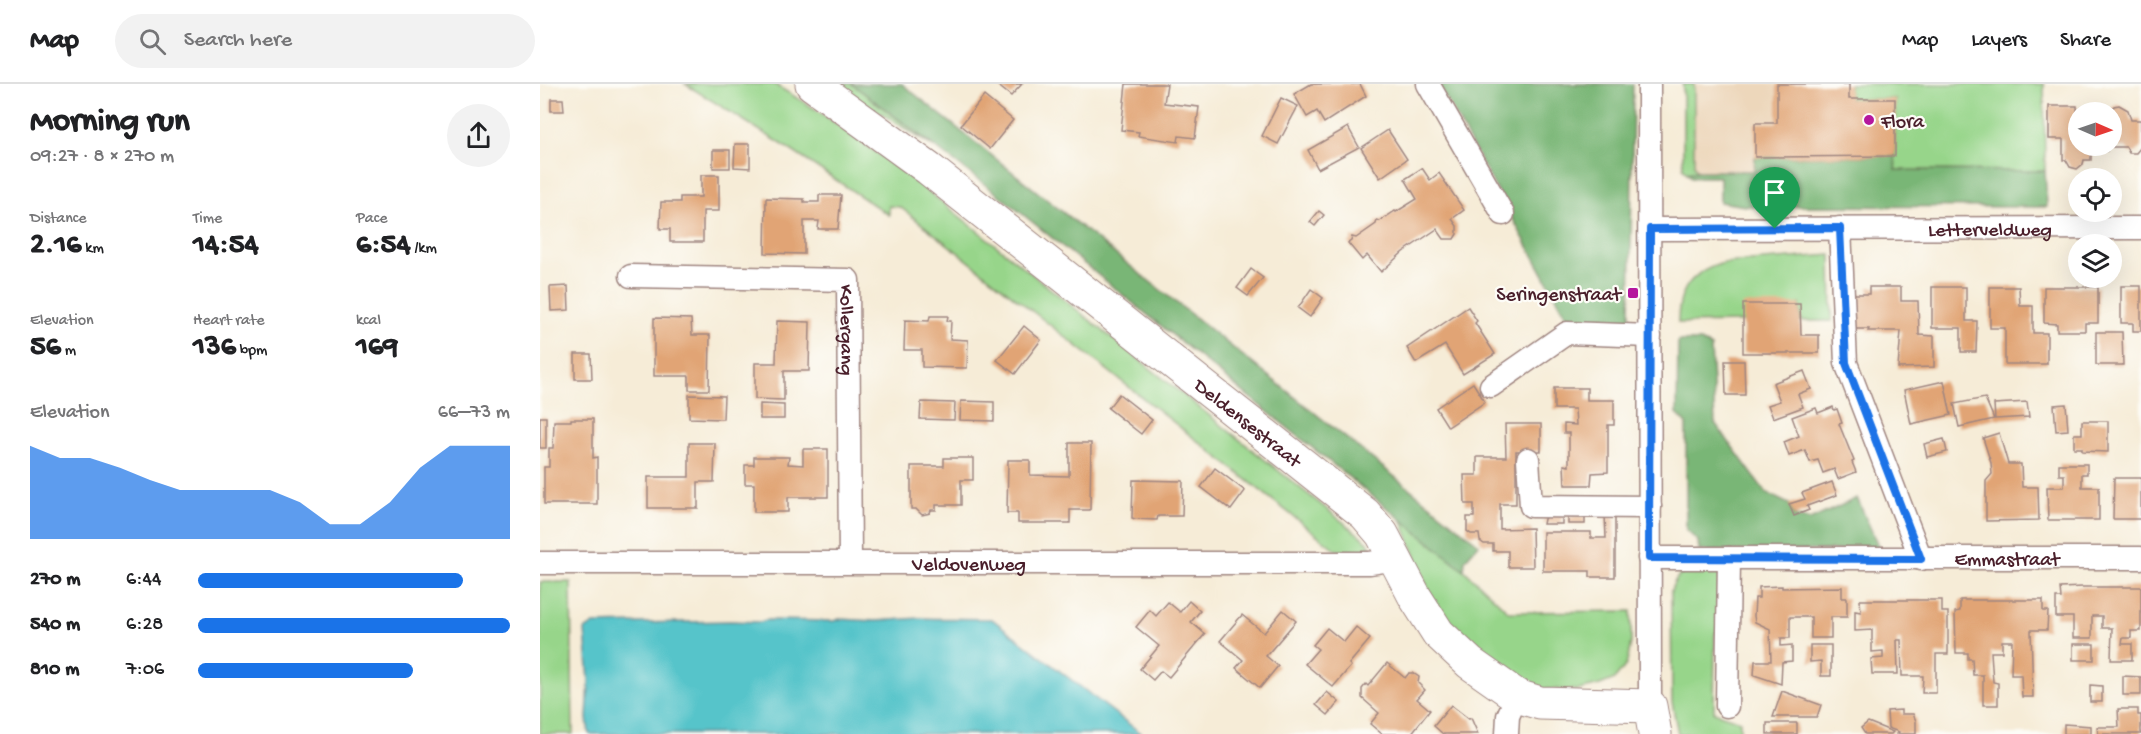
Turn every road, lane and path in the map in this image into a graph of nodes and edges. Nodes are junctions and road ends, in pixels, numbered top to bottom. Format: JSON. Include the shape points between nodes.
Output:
{"nodes":[{"id":1,"x":812,"y":84,"type":"edge"},
{"id":2,"x":1428,"y":84,"type":"edge"},
{"id":3,"x":1649,"y":84,"type":"edge"},
{"id":4,"x":1503,"y":214,"type":"dead end"},
{"id":5,"x":1840,"y":228,"type":"junction"},
{"id":6,"x":2141,"y":228,"type":"edge"},
{"id":7,"x":1650,"y":229,"type":"junction"},
{"id":8,"x":631,"y":276,"type":"dead end"},
{"id":9,"x":1650,"y":336,"type":"junction"},
{"id":10,"x":1491,"y":386,"type":"dead end"},
{"id":11,"x":1528,"y":459,"type":"dead end"},
{"id":12,"x":1650,"y":507,"type":"junction"},
{"id":13,"x":1649,"y":558,"type":"junction"},
{"id":14,"x":1729,"y":558,"type":"junction"},
{"id":15,"x":2141,"y":558,"type":"edge"},
{"id":16,"x":1396,"y":559,"type":"junction"},
{"id":17,"x":1921,"y":559,"type":"junction"},
{"id":18,"x":850,"y":562,"type":"junction"},
{"id":19,"x":540,"y":563,"type":"edge"},
{"id":20,"x":1517,"y":696,"type":"junction"},
{"id":21,"x":1727,"y":706,"type":"dead end"},
{"id":22,"x":1653,"y":720,"type":"edge"},
{"id":23,"x":1507,"y":734,"type":"edge"}],
"edges":[{"from":1,"to":16,"type":"street","name":"Deldensestraat","via":[[929,169],[1365,514]]},
{"from":2,"to":4,"type":"street"},
{"from":3,"to":7,"type":"street"},
{"from":5,"to":6,"type":"street","name":"Letterveldweg"},
{"from":5,"to":7,"type":"street","name":"Letterveldweg"},
{"from":5,"to":17,"type":"street","via":[[1846,363]]},
{"from":7,"to":9,"type":"street"},
{"from":8,"to":18,"type":"street","name":"Kollergang","via":[[848,280]]},
{"from":9,"to":10,"type":"street","via":[[1567,333]]},
{"from":9,"to":12,"type":"street"},
{"from":11,"to":12,"type":"street","via":[[1531,506]]},
{"from":12,"to":13,"type":"street"},
{"from":13,"to":14,"type":"street","name":"Emmastraat"},
{"from":13,"to":22,"type":"street"},
{"from":14,"to":17,"type":"street","name":"Emmastraat"},
{"from":14,"to":21,"type":"street"},
{"from":15,"to":17,"type":"street","name":"Emmastraat"},
{"from":16,"to":18,"type":"street","name":"Veldovenweg","via":[[1370,563]]},
{"from":16,"to":20,"type":"street","name":"Deldensestraat","via":[[1414,597],[1438,633],[1470,663]]},
{"from":18,"to":19,"type":"street","name":"Veldovenweg"},
{"from":20,"to":22,"type":"street","name":"Deldensestraat"},
{"from":20,"to":23,"type":"street","via":[[1508,716]]}]}
